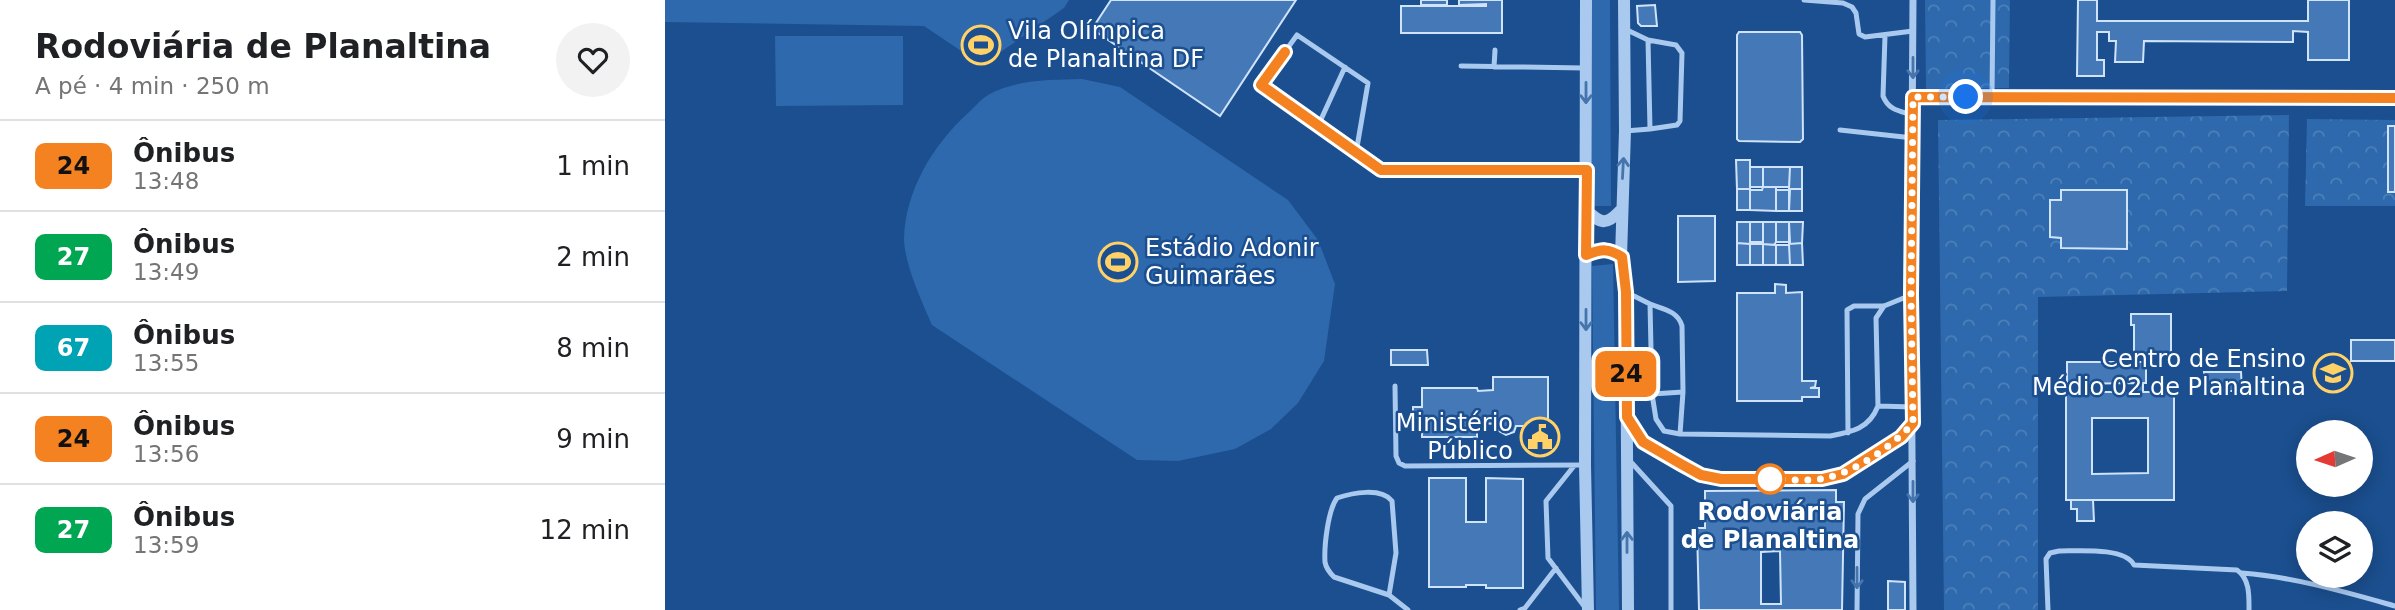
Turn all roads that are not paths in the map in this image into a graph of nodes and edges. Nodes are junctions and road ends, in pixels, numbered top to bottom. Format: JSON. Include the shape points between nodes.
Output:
{"nodes":[{"id":1,"x":1586,"y":0,"type":"edge"},
{"id":2,"x":1624,"y":0,"type":"edge"},
{"id":3,"x":1804,"y":0,"type":"edge"},
{"id":4,"x":1913,"y":0,"type":"edge"},
{"id":5,"x":1993,"y":0,"type":"edge"},
{"id":6,"x":1625,"y":29,"type":"junction"},
{"id":7,"x":1913,"y":32,"type":"junction"},
{"id":8,"x":1885,"y":36,"type":"junction"},
{"id":9,"x":1648,"y":40,"type":"junction"},
{"id":10,"x":1495,"y":50,"type":"dead end"},
{"id":11,"x":1461,"y":66,"type":"dead end"},
{"id":12,"x":1345,"y":67,"type":"junction"},
{"id":13,"x":1495,"y":67,"type":"junction"},
{"id":14,"x":1586,"y":68,"type":"junction"},
{"id":15,"x":1913,"y":97,"type":"junction"},
{"id":16,"x":1992,"y":97,"type":"junction"},
{"id":17,"x":2395,"y":98,"type":"edge"},
{"id":18,"x":1913,"y":115,"type":"junction"},
{"id":19,"x":1318,"y":126,"type":"junction"},
{"id":20,"x":1650,"y":129,"type":"junction"},
{"id":21,"x":1840,"y":130,"type":"dead end"},
{"id":22,"x":1625,"y":131,"type":"junction"},
{"id":23,"x":1913,"y":138,"type":"junction"},
{"id":24,"x":1356,"y":153,"type":"junction"},
{"id":25,"x":1587,"y":170,"type":"junction"},
{"id":26,"x":1586,"y":210,"type":"junction"},
{"id":27,"x":1621,"y":210,"type":"junction"},
{"id":28,"x":1586,"y":255,"type":"junction"},
{"id":29,"x":1622,"y":257,"type":"junction"},
{"id":30,"x":1626,"y":292,"type":"junction"},
{"id":31,"x":1911,"y":295,"type":"junction"},
{"id":32,"x":1650,"y":304,"type":"junction"},
{"id":33,"x":1884,"y":306,"type":"junction"},
{"id":34,"x":1395,"y":386,"type":"dead end"},
{"id":35,"x":1683,"y":392,"type":"junction"},
{"id":36,"x":1627,"y":393,"type":"junction"},
{"id":37,"x":1652,"y":394,"type":"junction"},
{"id":38,"x":1878,"y":406,"type":"junction"},
{"id":39,"x":1913,"y":407,"type":"junction"},
{"id":40,"x":1627,"y":417,"type":"junction"},
{"id":41,"x":1913,"y":423,"type":"junction"},
{"id":42,"x":1847,"y":433,"type":"junction"},
{"id":43,"x":1680,"y":434,"type":"junction"},
{"id":44,"x":1627,"y":458,"type":"junction"},
{"id":45,"x":1913,"y":461,"type":"junction"},
{"id":46,"x":1579,"y":465,"type":"junction"},
{"id":47,"x":1556,"y":568,"type":"junction"},
{"id":48,"x":2242,"y":573,"type":"junction"},
{"id":49,"x":1389,"y":595,"type":"junction"},
{"id":50,"x":2395,"y":606,"type":"edge"},
{"id":51,"x":1408,"y":610,"type":"edge"},
{"id":52,"x":1520,"y":610,"type":"edge"},
{"id":53,"x":1588,"y":610,"type":"edge"},
{"id":54,"x":1628,"y":610,"type":"edge"},
{"id":55,"x":1671,"y":610,"type":"edge"},
{"id":56,"x":1857,"y":610,"type":"edge"},
{"id":57,"x":1913,"y":610,"type":"edge"},
{"id":58,"x":2048,"y":610,"type":"edge"},
{"id":59,"x":2249,"y":610,"type":"edge"}],
"edges":[{"from":1,"to":14,"type":"street"},
{"from":2,"to":6,"type":"street"},
{"from":3,"to":8,"type":"lane","via":[[1852,6],[1859,34]]},
{"from":4,"to":7,"type":"street"},
{"from":5,"to":16,"type":"lane"},
{"from":6,"to":9,"type":"lane"},
{"from":6,"to":22,"type":"street"},
{"from":7,"to":8,"type":"lane"},
{"from":7,"to":15,"type":"street","one_way":true},
{"from":8,"to":18,"type":"lane","via":[[1883,96],[1892,109]]},
{"from":9,"to":20,"type":"lane"},
{"from":9,"to":20,"type":"lane","via":[[1676,45],[1682,53],[1680,121]]},
{"from":10,"to":13,"type":"lane"},
{"from":11,"to":13,"type":"lane"},
{"from":12,"to":19,"type":"lane"},
{"from":12,"to":19,"type":"lane","via":[[1297,35],[1261,85]]},
{"from":12,"to":24,"type":"lane","via":[[1369,83]]},
{"from":13,"to":14,"type":"lane"},
{"from":14,"to":25,"type":"street","one_way":true},
{"from":15,"to":16,"type":"street"},
{"from":15,"to":18,"type":"street"},
{"from":16,"to":17,"type":"street"},
{"from":18,"to":23,"type":"street"},
{"from":19,"to":24,"type":"lane"},
{"from":20,"to":22,"type":"lane"},
{"from":21,"to":23,"type":"lane"},
{"from":27,"to":22,"type":"street","one_way":true},
{"from":23,"to":31,"type":"street"},
{"from":24,"to":25,"type":"lane","via":[[1381,170]]},
{"from":25,"to":26,"type":"street"},
{"from":26,"to":27,"type":"street","via":[[1605,222]]},
{"from":26,"to":28,"type":"street"},
{"from":27,"to":29,"type":"street"},
{"from":28,"to":29,"type":"street","via":[[1604,248]]},
{"from":28,"to":46,"type":"street","one_way":true},
{"from":29,"to":30,"type":"street"},
{"from":30,"to":32,"type":"lane"},
{"from":30,"to":36,"type":"street"},
{"from":31,"to":33,"type":"lane"},
{"from":31,"to":39,"type":"street"},
{"from":32,"to":35,"type":"lane","via":[[1680,318]]},
{"from":32,"to":37,"type":"lane"},
{"from":33,"to":38,"type":"lane","via":[[1876,318]]},
{"from":33,"to":42,"type":"lane","via":[[1847,310]]},
{"from":34,"to":46,"type":"lane","via":[[1396,456],[1405,466]]},
{"from":35,"to":37,"type":"lane"},
{"from":35,"to":43,"type":"lane"},
{"from":36,"to":37,"type":"lane"},
{"from":36,"to":40,"type":"street"},
{"from":37,"to":43,"type":"lane","via":[[1656,419],[1664,431]]},
{"from":38,"to":39,"type":"lane"},
{"from":38,"to":42,"type":"lane","via":[[1863,427]]},
{"from":39,"to":41,"type":"street"},
{"from":40,"to":41,"type":"lane","via":[[1643,442],[1701,475],[1721,479],[1822,479],[1843,474],[1901,437]]},
{"from":40,"to":44,"type":"street"},
{"from":41,"to":45,"type":"street"},
{"from":42,"to":43,"type":"lane"},
{"from":54,"to":44,"type":"street","one_way":true},
{"from":44,"to":55,"type":"lane","via":[[1671,506]]},
{"from":45,"to":56,"type":"lane","one_way":true,"via":[[1865,499],[1858,514]]},
{"from":45,"to":57,"type":"street","one_way":true},
{"from":46,"to":47,"type":"lane","via":[[1546,501],[1548,558]]},
{"from":46,"to":53,"type":"street"},
{"from":47,"to":52,"type":"lane"},
{"from":47,"to":53,"type":"lane"},
{"from":48,"to":50,"type":"lane","via":[[2294,579]]},
{"from":48,"to":58,"type":"lane","via":[[2134,565],[2106,552],[2055,551],[2046,559]]},
{"from":48,"to":59,"type":"lane"},
{"from":49,"to":49,"type":"lane","via":[[1328,571],[1331,506],[1337,498],[1381,493],[1392,501],[1396,553]]},
{"from":49,"to":51,"type":"lane"}]}
